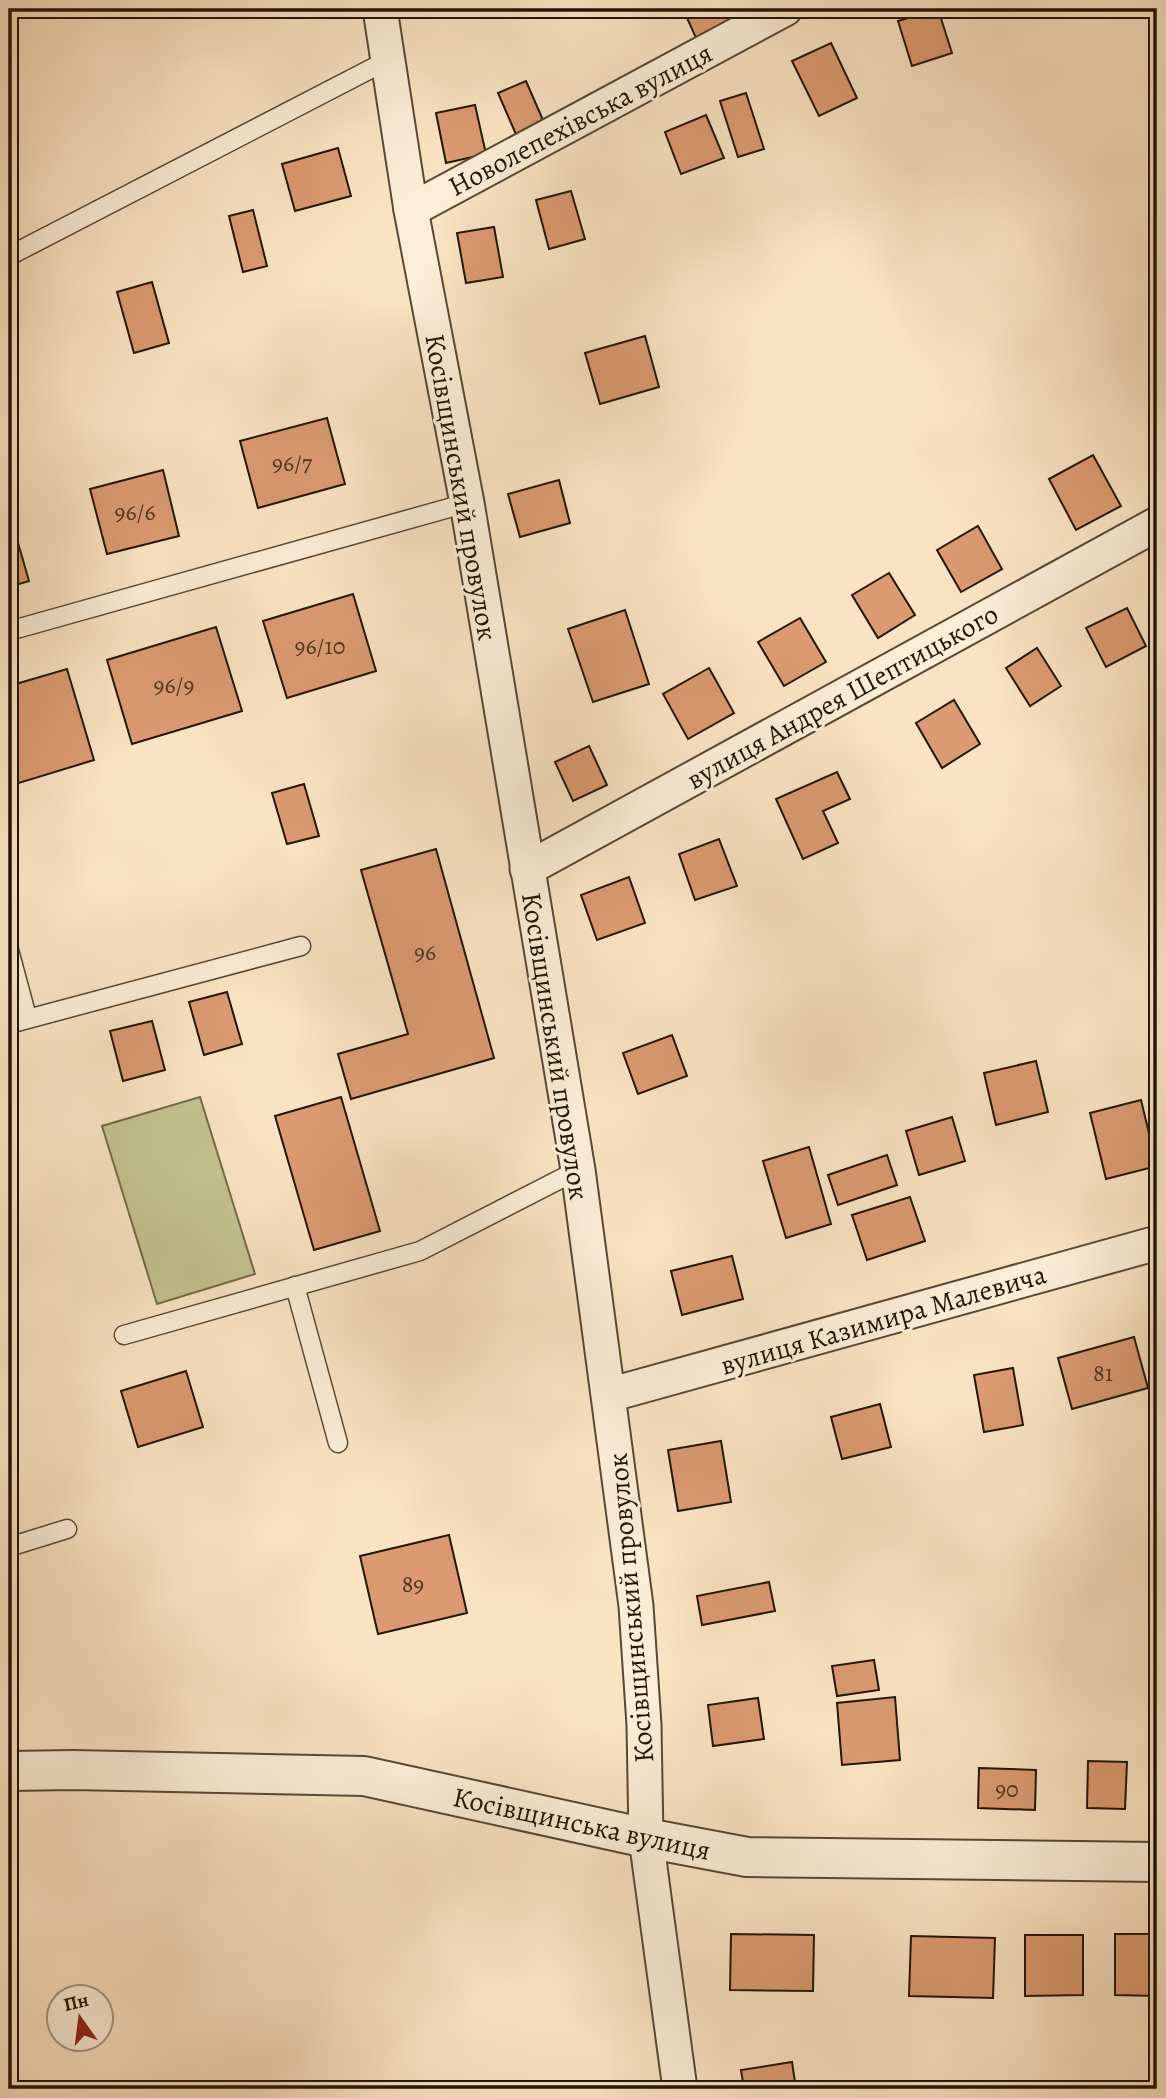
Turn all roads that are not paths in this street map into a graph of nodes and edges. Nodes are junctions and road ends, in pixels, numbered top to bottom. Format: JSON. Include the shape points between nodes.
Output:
{"nodes":[{"id":1,"x":380,"y":9,"type":"edge"},
{"id":2,"x":785,"y":9,"type":"edge"},
{"id":3,"x":388,"y":60,"type":"junction"},
{"id":4,"x":411,"y":210,"type":"junction"},
{"id":5,"x":9,"y":256,"type":"edge"},
{"id":6,"x":467,"y":503,"type":"junction"},
{"id":7,"x":1157,"y":524,"type":"edge"},
{"id":8,"x":9,"y":631,"type":"edge"},
{"id":9,"x":527,"y":869,"type":"junction"},
{"id":10,"x":301,"y":946,"type":"dead end"},
{"id":11,"x":9,"y":950,"type":"edge"},
{"id":12,"x":27,"y":1017,"type":"junction"},
{"id":13,"x":9,"y":1024,"type":"edge"},
{"id":14,"x":578,"y":1170,"type":"junction"},
{"id":15,"x":1157,"y":1243,"type":"edge"},
{"id":16,"x":295,"y":1286,"type":"junction"},
{"id":17,"x":124,"y":1335,"type":"dead end"},
{"id":18,"x":608,"y":1395,"type":"junction"},
{"id":19,"x":338,"y":1443,"type":"dead end"},
{"id":20,"x":67,"y":1529,"type":"dead end"},
{"id":21,"x":9,"y":1547,"type":"edge"},
{"id":22,"x":9,"y":1771,"type":"edge"},
{"id":23,"x":646,"y":1838,"type":"junction"},
{"id":24,"x":1157,"y":1863,"type":"edge"},
{"id":25,"x":680,"y":2089,"type":"edge"}],
"edges":[{"from":1,"to":3,"type":"street","name":"Косівщинський провулок"},
{"from":2,"to":4,"type":"street","name":"Новолепехівська вулиця"},
{"from":3,"to":4,"type":"street","name":"Косівщинський провулок"},
{"from":3,"to":5,"type":"lane"},
{"from":4,"to":6,"type":"street","name":"Косівщинський провулок"},
{"from":6,"to":8,"type":"lane"},
{"from":6,"to":9,"type":"street","name":"Косівщинський провулок"},
{"from":7,"to":9,"type":"street","name":"вулиця Андрея Шептицького"},
{"from":9,"to":14,"type":"street","name":"Косівщинський провулок"},
{"from":10,"to":12,"type":"lane"},
{"from":11,"to":12,"type":"lane"},
{"from":12,"to":13,"type":"lane"},
{"from":14,"to":16,"type":"lane","via":[[420,1251]]},
{"from":14,"to":18,"type":"street","name":"Косівщинський провулок"},
{"from":15,"to":18,"type":"street","name":"вулиця Казимира Малевича"},
{"from":16,"to":17,"type":"lane"},
{"from":16,"to":19,"type":"lane"},
{"from":18,"to":23,"type":"street","name":"Косівщинський провулок","via":[[636,1606],[645,1725]]},
{"from":20,"to":21,"type":"lane"},
{"from":22,"to":23,"type":"street","name":"Косівщинська вулиця","via":[[364,1776]]},
{"from":23,"to":24,"type":"street","name":"Косівщинська вулиця","via":[[747,1857]]},
{"from":23,"to":25,"type":"street","name":"Косівщинський провулок"}]}
